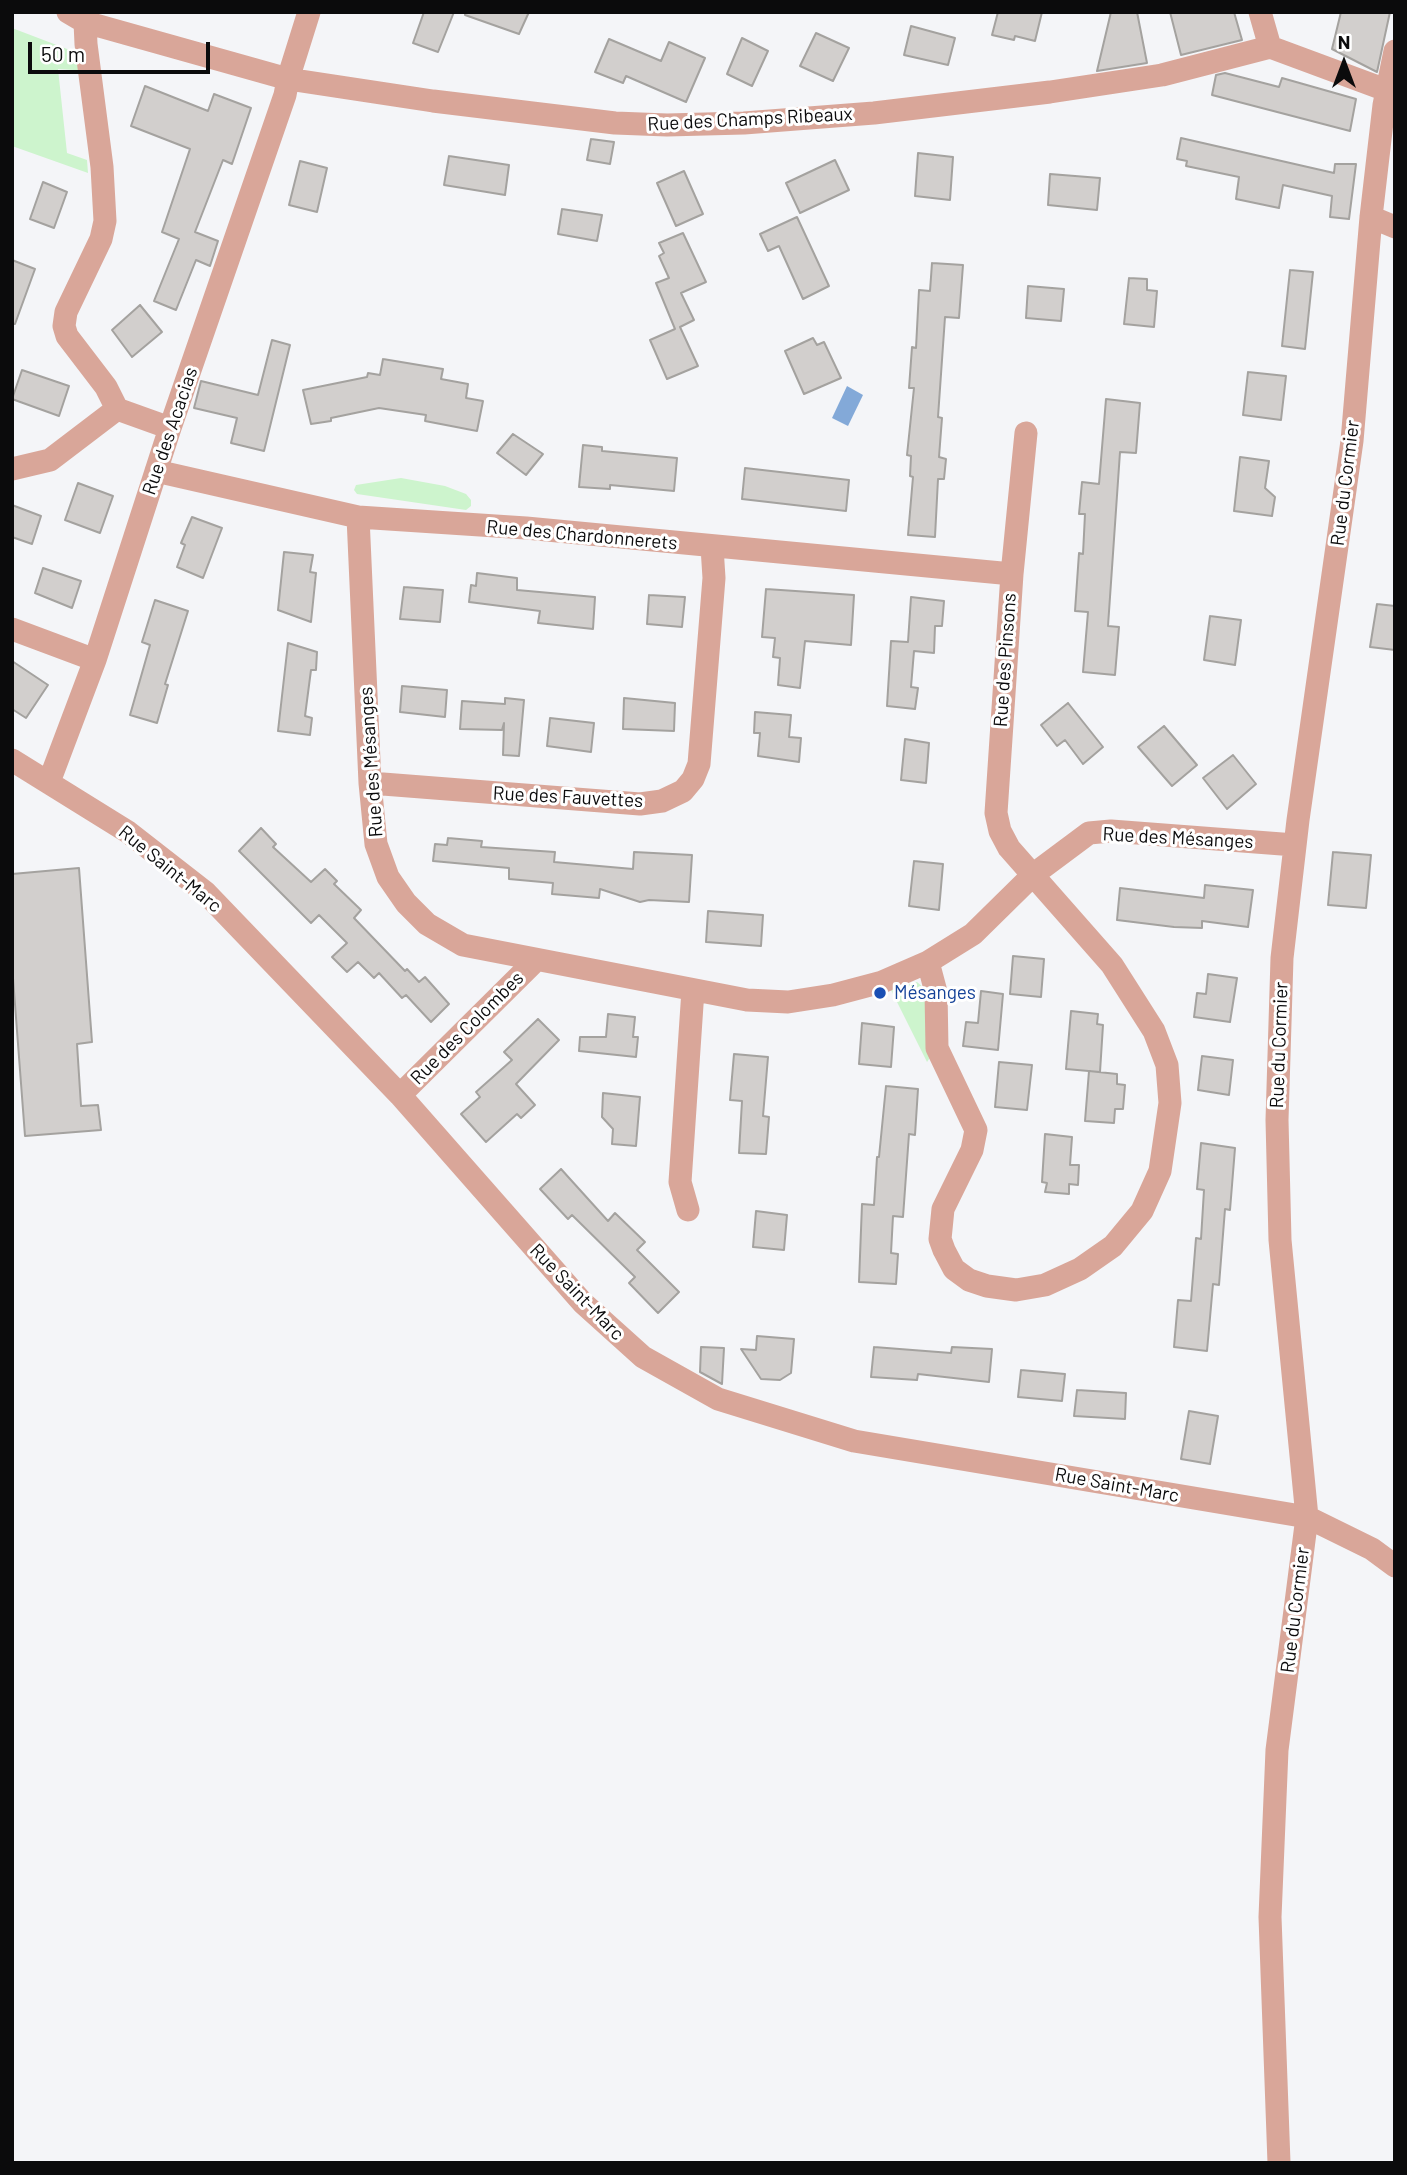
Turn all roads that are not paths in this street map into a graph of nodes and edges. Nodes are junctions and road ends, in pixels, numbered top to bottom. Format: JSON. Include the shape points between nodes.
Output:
{"nodes":[{"id":1,"x":309,"y":12,"type":"edge"},
{"id":2,"x":1260,"y":12,"type":"edge"},
{"id":3,"x":77,"y":17,"type":"edge"},
{"id":4,"x":1270,"y":47,"type":"junction"},
{"id":5,"x":1395,"y":51,"type":"edge"},
{"id":6,"x":288,"y":79,"type":"junction"},
{"id":7,"x":1386,"y":90,"type":"junction"},
{"id":8,"x":1371,"y":217,"type":"junction"},
{"id":9,"x":1395,"y":227,"type":"edge"},
{"id":10,"x":117,"y":410,"type":"junction"},
{"id":11,"x":170,"y":428,"type":"junction"},
{"id":12,"x":1026,"y":433,"type":"dead end"},
{"id":13,"x":12,"y":468,"type":"edge"},
{"id":14,"x":156,"y":471,"type":"junction"},
{"id":15,"x":358,"y":517,"type":"junction"},
{"id":16,"x":712,"y":547,"type":"junction"},
{"id":17,"x":1012,"y":575,"type":"junction"},
{"id":18,"x":12,"y":629,"type":"edge"},
{"id":19,"x":95,"y":660,"type":"junction"},
{"id":20,"x":12,"y":760,"type":"edge"},
{"id":21,"x":49,"y":782,"type":"junction"},
{"id":22,"x":370,"y":783,"type":"junction"},
{"id":23,"x":1295,"y":845,"type":"junction"},
{"id":24,"x":1034,"y":874,"type":"junction"},
{"id":25,"x":535,"y":961,"type":"junction"},
{"id":26,"x":928,"y":962,"type":"junction"},
{"id":27,"x":693,"y":990,"type":"junction"},
{"id":28,"x":400,"y":1095,"type":"junction"},
{"id":29,"x":688,"y":1210,"type":"dead end"},
{"id":30,"x":1307,"y":1517,"type":"junction"},
{"id":31,"x":1395,"y":1566,"type":"edge"},
{"id":32,"x":1279,"y":2163,"type":"edge"}],
"edges":[{"from":1,"to":6,"type":"street","name":"Rue des Acacias"},
{"from":2,"to":4,"type":"street"},
{"from":3,"to":6,"type":"street","name":"Rue des Champs Ribeaux"},
{"from":3,"to":10,"type":"street","via":[[86,44],[105,221],[64,326]]},
{"from":4,"to":6,"type":"street","name":"Rue des Champs Ribeaux","via":[[1137,79],[874,113],[744,123],[615,123]]},
{"from":4,"to":7,"type":"street"},
{"from":5,"to":7,"type":"street","name":"Rue du Cormier"},
{"from":6,"to":11,"type":"street","name":"Rue des Acacias"},
{"from":7,"to":8,"type":"street","name":"Rue du Cormier"},
{"from":8,"to":9,"type":"street"},
{"from":8,"to":23,"type":"street","name":"Rue du Cormier","via":[[1352,441]]},
{"from":10,"to":11,"type":"street"},
{"from":10,"to":13,"type":"street","via":[[50,460]]},
{"from":11,"to":14,"type":"street","name":"Rue des Acacias"},
{"from":12,"to":17,"type":"street","name":"Rue des Pinsons"},
{"from":14,"to":15,"type":"street","name":"Rue des Chardonnerets"},
{"from":14,"to":19,"type":"street","name":"Rue des Acacias"},
{"from":15,"to":16,"type":"street","name":"Rue des Chardonnerets"},
{"from":15,"to":22,"type":"street","name":"Rue des Mésanges"},
{"from":16,"to":17,"type":"street","name":"Rue des Chardonnerets"},
{"from":16,"to":22,"type":"street","name":"Rue des Fauvettes","via":[[714,579],[699,764],[682,791],[662,801],[640,804]]},
{"from":17,"to":24,"type":"street","name":"Rue des Pinsons","via":[[996,813],[1009,848]]},
{"from":18,"to":19,"type":"street"},
{"from":19,"to":21,"type":"street","name":"Rue des Acacias"},
{"from":20,"to":21,"type":"street","name":"Rue Saint-Marc"},
{"from":21,"to":28,"type":"street","name":"Rue Saint-Marc","via":[[128,832],[205,892]]},
{"from":22,"to":25,"type":"street","name":"Rue des Mésanges","via":[[376,844],[388,877],[406,903],[427,924],[463,945]]},
{"from":23,"to":24,"type":"street","name":"Rue des Mésanges","via":[[1090,833]]},
{"from":23,"to":30,"type":"street","name":"Rue du Cormier","via":[[1282,958],[1277,1120],[1280,1240]]},
{"from":24,"to":26,"type":"street","name":"Rue des Mésanges","via":[[973,934]]},
{"from":24,"to":26,"type":"street","name":"Rue des Pinsons","via":[[1112,965],[1154,1031],[1167,1065],[1170,1103],[1160,1171],[1142,1211],[1113,1246],[1080,1269],[1045,1285],[1016,1290],[969,1280],[954,1269],[940,1239],[943,1209],[972,1150],[976,1130],[937,1048],[936,992]]},
{"from":25,"to":27,"type":"street","name":"Rue des Mésanges"},
{"from":25,"to":28,"type":"street","name":"Rue des Colombes"},
{"from":26,"to":27,"type":"street","name":"Rue des Mésanges","via":[[882,982],[788,1002]]},
{"from":27,"to":29,"type":"street","via":[[680,1182]]},
{"from":28,"to":30,"type":"street","name":"Rue Saint-Marc","via":[[583,1303],[643,1357],[718,1399],[854,1441]]},
{"from":30,"to":31,"type":"street","name":"Rue Saint-Marc","via":[[1372,1549]]},
{"from":30,"to":32,"type":"street","name":"Rue du Cormier","via":[[1276,1764],[1270,1917]]}]}
